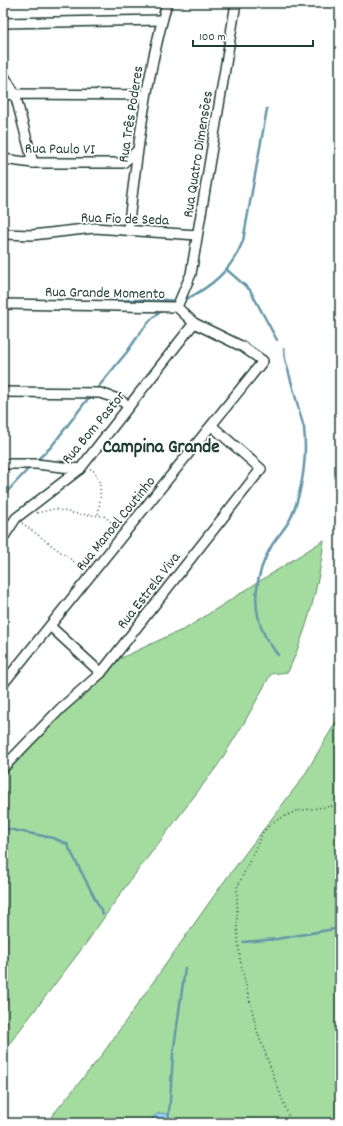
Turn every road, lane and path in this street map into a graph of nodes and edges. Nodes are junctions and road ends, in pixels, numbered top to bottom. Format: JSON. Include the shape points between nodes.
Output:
{"nodes":[{"id":1,"x":167,"y":3,"type":"edge"},
{"id":2,"x":236,"y":3,"type":"edge"},
{"id":3,"x":162,"y":20,"type":"junction"},
{"id":4,"x":3,"y":23,"type":"edge"},
{"id":5,"x":3,"y":74,"type":"edge"},
{"id":6,"x":15,"y":94,"type":"junction"},
{"id":7,"x":3,"y":95,"type":"edge"},
{"id":8,"x":146,"y":95,"type":"junction"},
{"id":9,"x":137,"y":151,"type":"junction"},
{"id":10,"x":3,"y":159,"type":"edge"},
{"id":11,"x":34,"y":163,"type":"junction"},
{"id":12,"x":128,"y":230,"type":"junction"},
{"id":13,"x":3,"y":234,"type":"edge"},
{"id":14,"x":197,"y":236,"type":"junction"},
{"id":15,"x":3,"y":304,"type":"edge"},
{"id":16,"x":177,"y":307,"type":"junction"},
{"id":17,"x":194,"y":323,"type":"junction"},
{"id":18,"x":263,"y":360,"type":"joint"},
{"id":19,"x":3,"y":392,"type":"edge"},
{"id":20,"x":129,"y":406,"type":"junction"},
{"id":21,"x":212,"y":426,"type":"junction"},
{"id":22,"x":3,"y":464,"type":"edge"},
{"id":23,"x":80,"y":468,"type":"junction"},
{"id":24,"x":37,"y":513,"type":"dead end"},
{"id":25,"x":98,"y":516,"type":"junction"},
{"id":26,"x":16,"y":518,"type":"junction"},
{"id":27,"x":3,"y":538,"type":"edge"},
{"id":28,"x":121,"y":538,"type":"junction"},
{"id":29,"x":91,"y":575,"type":"junction"},
{"id":30,"x":50,"y":626,"type":"junction"},
{"id":31,"x":101,"y":673,"type":"junction"},
{"id":32,"x":3,"y":684,"type":"edge"},
{"id":33,"x":3,"y":768,"type":"edge"},
{"id":34,"x":340,"y":805,"type":"edge"},
{"id":35,"x":291,"y":1123,"type":"edge"}],
"edges":[{"from":1,"to":3,"type":"street","name":"Rua Três Poderes"},
{"from":2,"to":14,"type":"street","name":"Rua Quatro Dimensões"},
{"from":3,"to":4,"type":"street"},
{"from":3,"to":8,"type":"street","name":"Rua Três Poderes"},
{"from":5,"to":6,"type":"street"},
{"from":6,"to":7,"type":"street"},
{"from":6,"to":8,"type":"street"},
{"from":6,"to":11,"type":"street"},
{"from":8,"to":9,"type":"street","name":"Rua Três Poderes"},
{"from":9,"to":11,"type":"street","name":"Rua Paulo VI","via":[[123,163]]},
{"from":9,"to":12,"type":"street","name":"Rua Três Poderes"},
{"from":10,"to":11,"type":"street","name":"Rua Paulo VI"},
{"from":12,"to":13,"type":"street","name":"Rua Fio de Seda","via":[[94,228],[32,235]]},
{"from":12,"to":14,"type":"street","name":"Rua Fio de Seda"},
{"from":14,"to":16,"type":"street","name":"Rua Quatro Dimensões","via":[[192,274]]},
{"from":15,"to":16,"type":"street","name":"Rua Grande Momento"},
{"from":16,"to":17,"type":"street","name":"Rua Grande Momento"},
{"from":17,"to":18,"type":"street","name":"Rua Grande Momento","via":[[243,347]]},
{"from":17,"to":20,"type":"street","name":"Rua Bom Pastor"},
{"from":18,"to":21,"type":"street","name":"Rua Manoel Coutinho"},
{"from":19,"to":20,"type":"street","via":[[100,393]]},
{"from":20,"to":23,"type":"street","name":"Rua Bom Pastor"},
{"from":21,"to":28,"type":"street","name":"Rua Manoel Coutinho"},
{"from":21,"to":31,"type":"street","name":"Rua Estrela Viva","via":[[261,469]]},
{"from":22,"to":23,"type":"street"},
{"from":23,"to":25,"type":"path","via":[[92,469],[98,475],[101,491]]},
{"from":23,"to":26,"type":"street","name":"Rua Bom Pastor"},
{"from":24,"to":25,"type":"path","via":[[54,509]]},
{"from":25,"to":28,"type":"path","via":[[104,516],[118,526]]},
{"from":26,"to":27,"type":"street","name":"Rua Bom Pastor"},
{"from":26,"to":29,"type":"path"},
{"from":28,"to":29,"type":"street","name":"Rua Manoel Coutinho"},
{"from":29,"to":30,"type":"street","name":"Rua Manoel Coutinho"},
{"from":30,"to":31,"type":"street"},
{"from":30,"to":32,"type":"street","name":"Rua Manoel Coutinho"},
{"from":31,"to":33,"type":"street","name":"Rua Estrela Viva","via":[[60,709]]},
{"from":34,"to":35,"type":"path","via":[[296,811],[273,822],[263,832],[237,888],[240,960],[257,1031]]}]}
